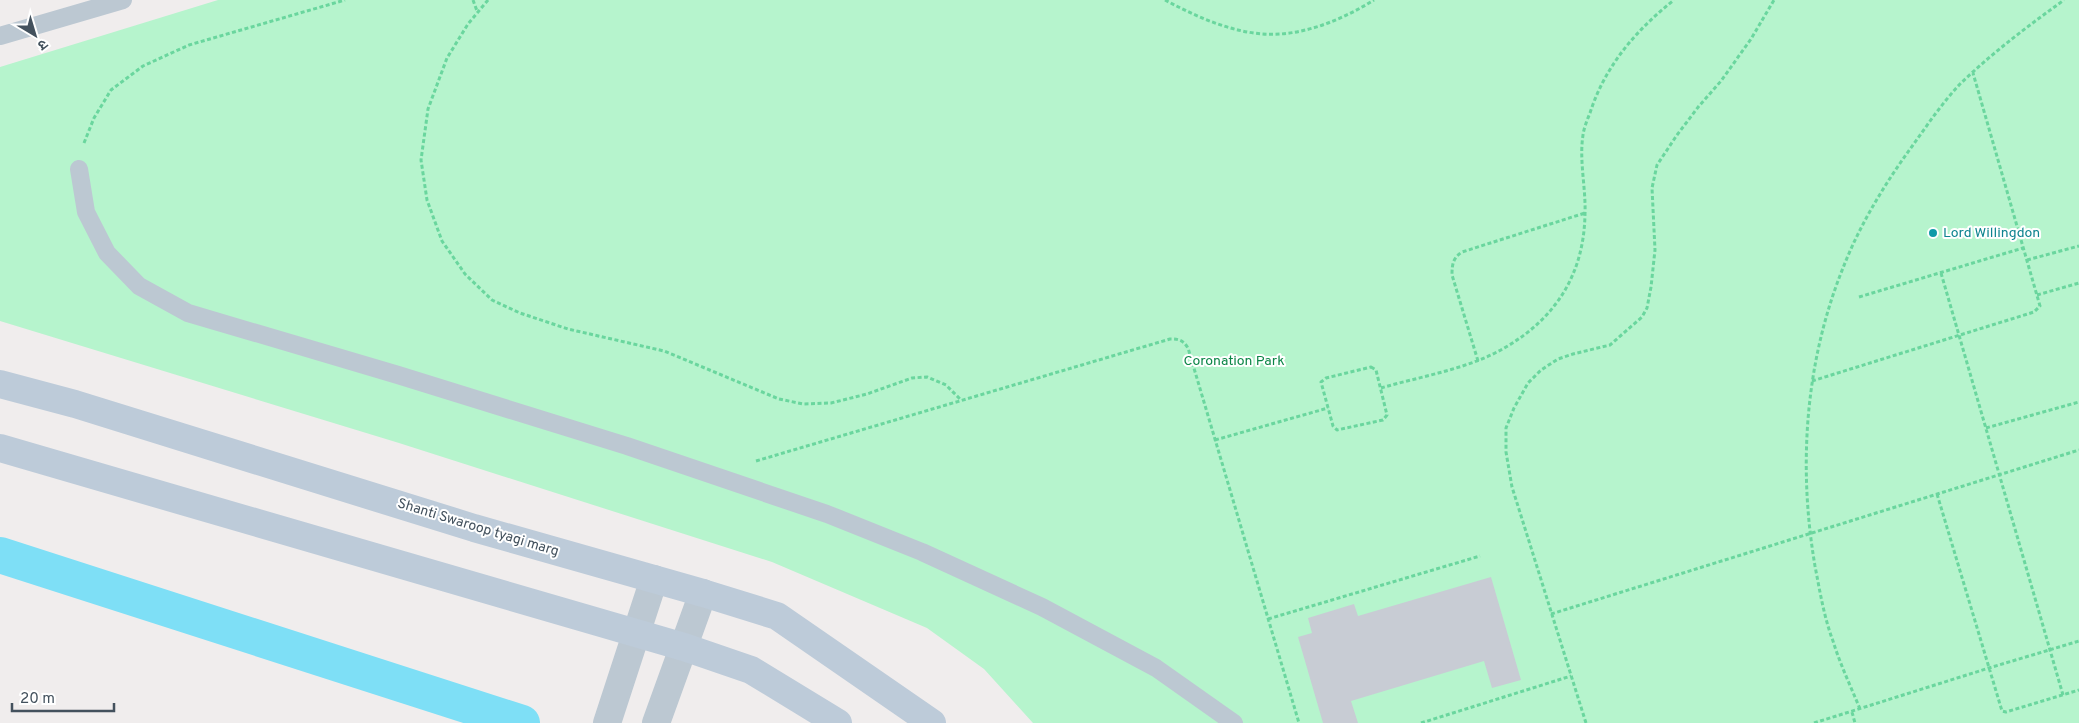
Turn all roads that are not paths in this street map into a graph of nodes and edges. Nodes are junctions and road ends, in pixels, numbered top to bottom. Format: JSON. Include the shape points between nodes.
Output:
{"nodes":[{"id":1,"x":123,"y":0,"type":"edge"},
{"id":2,"x":0,"y":36,"type":"edge"},
{"id":3,"x":79,"y":169,"type":"road end"},
{"id":4,"x":0,"y":384,"type":"edge"},
{"id":5,"x":0,"y":448,"type":"edge"},
{"id":6,"x":654,"y":579,"type":"junction"},
{"id":7,"x":703,"y":593,"type":"junction"},
{"id":8,"x":636,"y":634,"type":"junction"},
{"id":9,"x":684,"y":647,"type":"junction"},
{"id":10,"x":610,"y":715,"type":"edge"},
{"id":11,"x":656,"y":722,"type":"edge"},
{"id":12,"x":838,"y":723,"type":"edge"},
{"id":13,"x":932,"y":723,"type":"edge"},
{"id":14,"x":1234,"y":723,"type":"edge"}],
"edges":[{"from":1,"to":2,"type":"lane"},
{"from":3,"to":14,"type":"lane","via":[[86,212],[108,253],[139,286],[188,313],[425,383],[826,514],[1042,607],[1156,668]]},
{"from":4,"to":6,"type":"main road","name":"Shanti Swaroop tyagi marg","via":[[76,404],[474,528]]},
{"from":5,"to":8,"type":"main road"},
{"from":6,"to":7,"type":"main road","name":"Shanti Swaroop tyagi marg"},
{"from":6,"to":8,"type":"street"},
{"from":7,"to":9,"type":"street"},
{"from":7,"to":13,"type":"main road","name":"Shanti Swaroop tyagi marg","via":[[777,616]]},
{"from":8,"to":9,"type":"main road"},
{"from":8,"to":10,"type":"street"},
{"from":9,"to":11,"type":"street"},
{"from":9,"to":12,"type":"main road","via":[[751,670]]}]}
